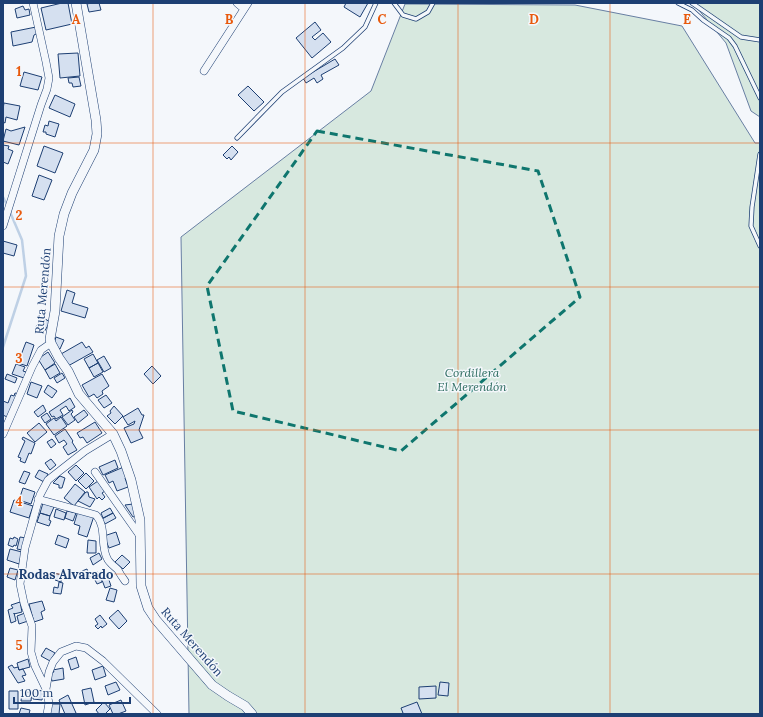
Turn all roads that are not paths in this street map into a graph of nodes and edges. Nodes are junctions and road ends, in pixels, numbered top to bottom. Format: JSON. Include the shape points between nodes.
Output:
{"nodes":[{"id":1,"x":33,"y":3,"type":"edge"},
{"id":2,"x":76,"y":3,"type":"edge"},
{"id":3,"x":237,"y":3,"type":"edge"},
{"id":4,"x":376,"y":3,"type":"edge"},
{"id":5,"x":394,"y":3,"type":"edge"},
{"id":6,"x":433,"y":3,"type":"edge"},
{"id":7,"x":678,"y":3,"type":"edge"},
{"id":8,"x":692,"y":3,"type":"edge"},
{"id":9,"x":246,"y":6,"type":"edge"},
{"id":10,"x":760,"y":40,"type":"edge"},
{"id":11,"x":204,"y":71,"type":"dead end"},
{"id":12,"x":760,"y":98,"type":"edge"},
{"id":13,"x":236,"y":138,"type":"dead end"},
{"id":14,"x":760,"y":154,"type":"edge"},
{"id":15,"x":3,"y":226,"type":"edge"},
{"id":16,"x":760,"y":246,"type":"edge"},
{"id":17,"x":51,"y":343,"type":"junction"},
{"id":18,"x":3,"y":434,"type":"edge"},
{"id":19,"x":113,"y":434,"type":"junction"},
{"id":20,"x":95,"y":472,"type":"dead end"},
{"id":21,"x":38,"y":499,"type":"junction"},
{"id":22,"x":140,"y":536,"type":"junction"},
{"id":23,"x":125,"y":581,"type":"dead end"},
{"id":24,"x":46,"y":689,"type":"junction"},
{"id":25,"x":47,"y":714,"type":"edge"},
{"id":26,"x":157,"y":714,"type":"edge"},
{"id":27,"x":252,"y":714,"type":"edge"}],
"edges":[{"from":1,"to":15,"type":"street","via":[[49,78]]},
{"from":2,"to":17,"type":"street","name":"Ruta Merendón","via":[[97,134],[94,150],[64,214],[59,236]]},
{"from":3,"to":9,"type":"street"},
{"from":4,"to":13,"type":"lane","via":[[365,27],[343,48],[282,92]]},
{"from":5,"to":6,"type":"lane","via":[[403,15],[416,19],[428,12]]},
{"from":7,"to":12,"type":"lane","via":[[692,10],[735,46]]},
{"from":8,"to":10,"type":"lane","via":[[741,37]]},
{"from":9,"to":11,"type":"street"},
{"from":14,"to":16,"type":"lane","via":[[751,226]]},
{"from":17,"to":18,"type":"street","via":[[41,350],[32,367]]},
{"from":17,"to":19,"type":"street","name":"Ruta Merendón","via":[[79,394]]},
{"from":19,"to":21,"type":"street","via":[[85,451],[48,480]]},
{"from":19,"to":22,"type":"street","name":"Ruta Merendón","via":[[131,480],[140,520]]},
{"from":20,"to":22,"type":"street"},
{"from":21,"to":23,"type":"street","via":[[96,516],[102,526],[107,560]]},
{"from":21,"to":24,"type":"street","via":[[20,584],[32,626],[31,652]]},
{"from":22,"to":27,"type":"street","name":"Ruta Merendón","via":[[141,586],[148,608],[212,684],[245,706]]},
{"from":24,"to":25,"type":"street","via":[[49,703]]},
{"from":24,"to":26,"type":"street","via":[[53,662],[61,652],[76,646],[86,648],[103,661]]}]}
